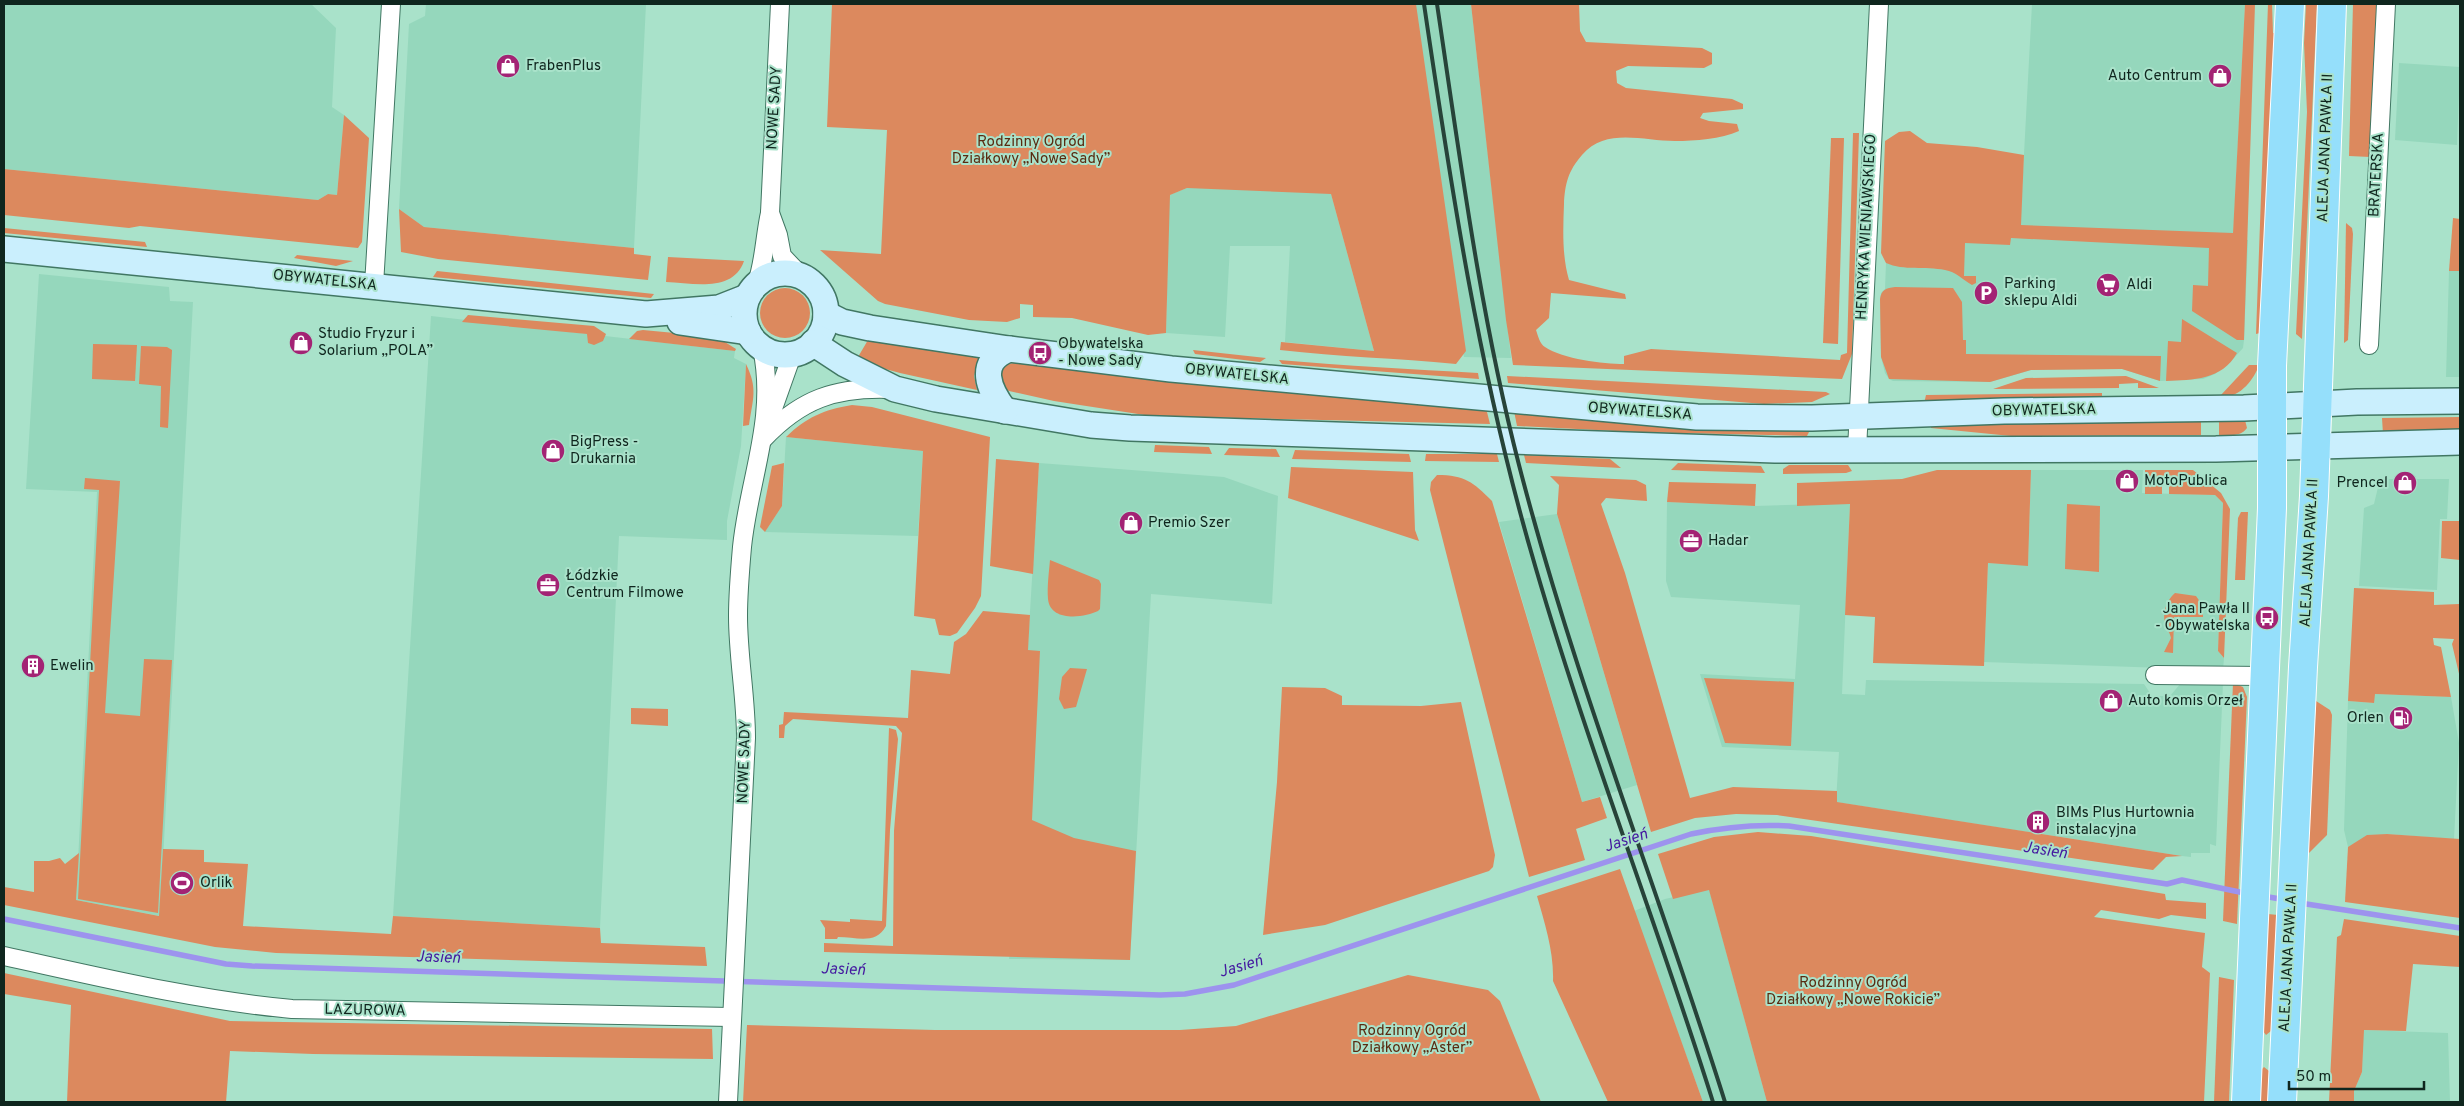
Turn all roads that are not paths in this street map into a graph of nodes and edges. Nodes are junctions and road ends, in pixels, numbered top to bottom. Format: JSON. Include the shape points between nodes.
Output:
{"nodes":[{"id":1,"x":391,"y":4,"type":"edge"},
{"id":2,"x":780,"y":4,"type":"edge"},
{"id":3,"x":1879,"y":4,"type":"edge"},
{"id":4,"x":2290,"y":4,"type":"edge"},
{"id":5,"x":2332,"y":4,"type":"edge"},
{"id":6,"x":2386,"y":4,"type":"edge"},
{"id":7,"x":770,"y":213,"type":"junction"},
{"id":8,"x":4,"y":249,"type":"edge"},
{"id":9,"x":801,"y":276,"type":"junction"},
{"id":10,"x":374,"y":286,"type":"junction"},
{"id":11,"x":751,"y":291,"type":"junction"},
{"id":12,"x":646,"y":314,"type":"junction"},
{"id":13,"x":826,"y":314,"type":"junction"},
{"id":14,"x":755,"y":340,"type":"junction"},
{"id":15,"x":2369,"y":345,"type":"dead end"},
{"id":16,"x":803,"y":349,"type":"junction"},
{"id":17,"x":1008,"y":349,"type":"junction"},
{"id":18,"x":895,"y":389,"type":"junction"},
{"id":19,"x":2460,"y":401,"type":"edge"},
{"id":20,"x":2316,"y":404,"type":"junction"},
{"id":21,"x":2272,"y":407,"type":"junction"},
{"id":22,"x":1005,"y":410,"type":"junction"},
{"id":23,"x":1859,"y":417,"type":"junction"},
{"id":24,"x":764,"y":431,"type":"junction"},
{"id":25,"x":2460,"y":442,"type":"edge"},
{"id":26,"x":2316,"y":445,"type":"junction"},
{"id":27,"x":2272,"y":446,"type":"junction"},
{"id":28,"x":1857,"y":450,"type":"junction"},
{"id":29,"x":2155,"y":675,"type":"dead end"},
{"id":30,"x":2264,"y":676,"type":"junction"},
{"id":31,"x":4,"y":956,"type":"edge"},
{"id":32,"x":732,"y":1011,"type":"junction"},
{"id":33,"x":2248,"y":1050,"type":"junction"},
{"id":34,"x":2285,"y":1051,"type":"junction"},
{"id":35,"x":728,"y":1102,"type":"edge"},
{"id":36,"x":2246,"y":1102,"type":"edge"},
{"id":37,"x":2282,"y":1102,"type":"edge"}],
"edges":[{"from":1,"to":10,"type":"street"},
{"from":2,"to":7,"type":"street","name":"NOWE SADY"},
{"from":3,"to":23,"type":"street","name":"HENRYKA WIENIAWSKIEGO"},
{"from":4,"to":21,"type":"main road"},
{"from":5,"to":20,"type":"main road","name":"ALEJA JANA PAWŁA II"},
{"from":6,"to":15,"type":"street","name":"BRATERSKA"},
{"from":7,"to":9,"type":"street","name":"NOWE SADY","via":[[782,256]]},
{"from":7,"to":11,"type":"street","name":"NOWE SADY","via":[[761,268]]},
{"from":8,"to":10,"type":"main road","name":"OBYWATELSKA"},
{"from":9,"to":11,"type":"main road","via":[[777,273]]},
{"from":9,"to":13,"type":"main road","via":[[819,291],[825,302]]},
{"from":10,"to":12,"type":"main road","name":"OBYWATELSKA"},
{"from":11,"to":12,"type":"main road","name":"OBYWATELSKA","via":[[719,308]]},
{"from":11,"to":14,"type":"main road","via":[[744,320]]},
{"from":12,"to":14,"type":"main road","name":"OBYWATELSKA"},
{"from":13,"to":16,"type":"main road","via":[[825,326]]},
{"from":13,"to":17,"type":"main road","name":"OBYWATELSKA","via":[[842,322],[870,328]]},
{"from":14,"to":16,"type":"main road","via":[[780,355]]},
{"from":14,"to":24,"type":"street","name":"NOWE SADY","via":[[767,373]]},
{"from":16,"to":18,"type":"main road","via":[[845,364]]},
{"from":16,"to":24,"type":"street","name":"NOWE SADY"},
{"from":17,"to":22,"type":"main road","via":[[994,358],[988,376],[993,394]]},
{"from":17,"to":23,"type":"main road","name":"OBYWATELSKA","via":[[1170,369],[1638,413],[1754,418]]},
{"from":18,"to":22,"type":"main road"},
{"from":18,"to":24,"type":"street","via":[[858,389],[826,396],[795,410]]},
{"from":19,"to":20,"type":"main road","name":"OBYWATELSKA"},
{"from":20,"to":21,"type":"main road","name":"OBYWATELSKA"},
{"from":20,"to":26,"type":"main road","name":"ALEJA JANA PAWŁA II"},
{"from":21,"to":23,"type":"main road","name":"OBYWATELSKA"},
{"from":21,"to":27,"type":"main road"},
{"from":22,"to":28,"type":"main road","via":[[1091,425],[1218,432],[1765,450]]},
{"from":23,"to":28,"type":"street","name":"HENRYKA WIENIAWSKIEGO"},
{"from":24,"to":32,"type":"street","name":"NOWE SADY","via":[[745,530],[738,616],[746,738]]},
{"from":25,"to":26,"type":"main road"},
{"from":26,"to":27,"type":"main road"},
{"from":26,"to":34,"type":"main road","name":"ALEJA JANA PAWŁA II"},
{"from":27,"to":28,"type":"main road"},
{"from":27,"to":30,"type":"main road"},
{"from":29,"to":30,"type":"street"},
{"from":30,"to":33,"type":"main road"},
{"from":31,"to":32,"type":"street","name":"LAZUROWA","via":[[175,994],[292,1009]]},
{"from":32,"to":35,"type":"street","name":"NOWE SADY"},
{"from":33,"to":34,"type":"main road"},
{"from":33,"to":36,"type":"main road"},
{"from":34,"to":37,"type":"main road","name":"ALEJA JANA PAWŁA II"}]}
